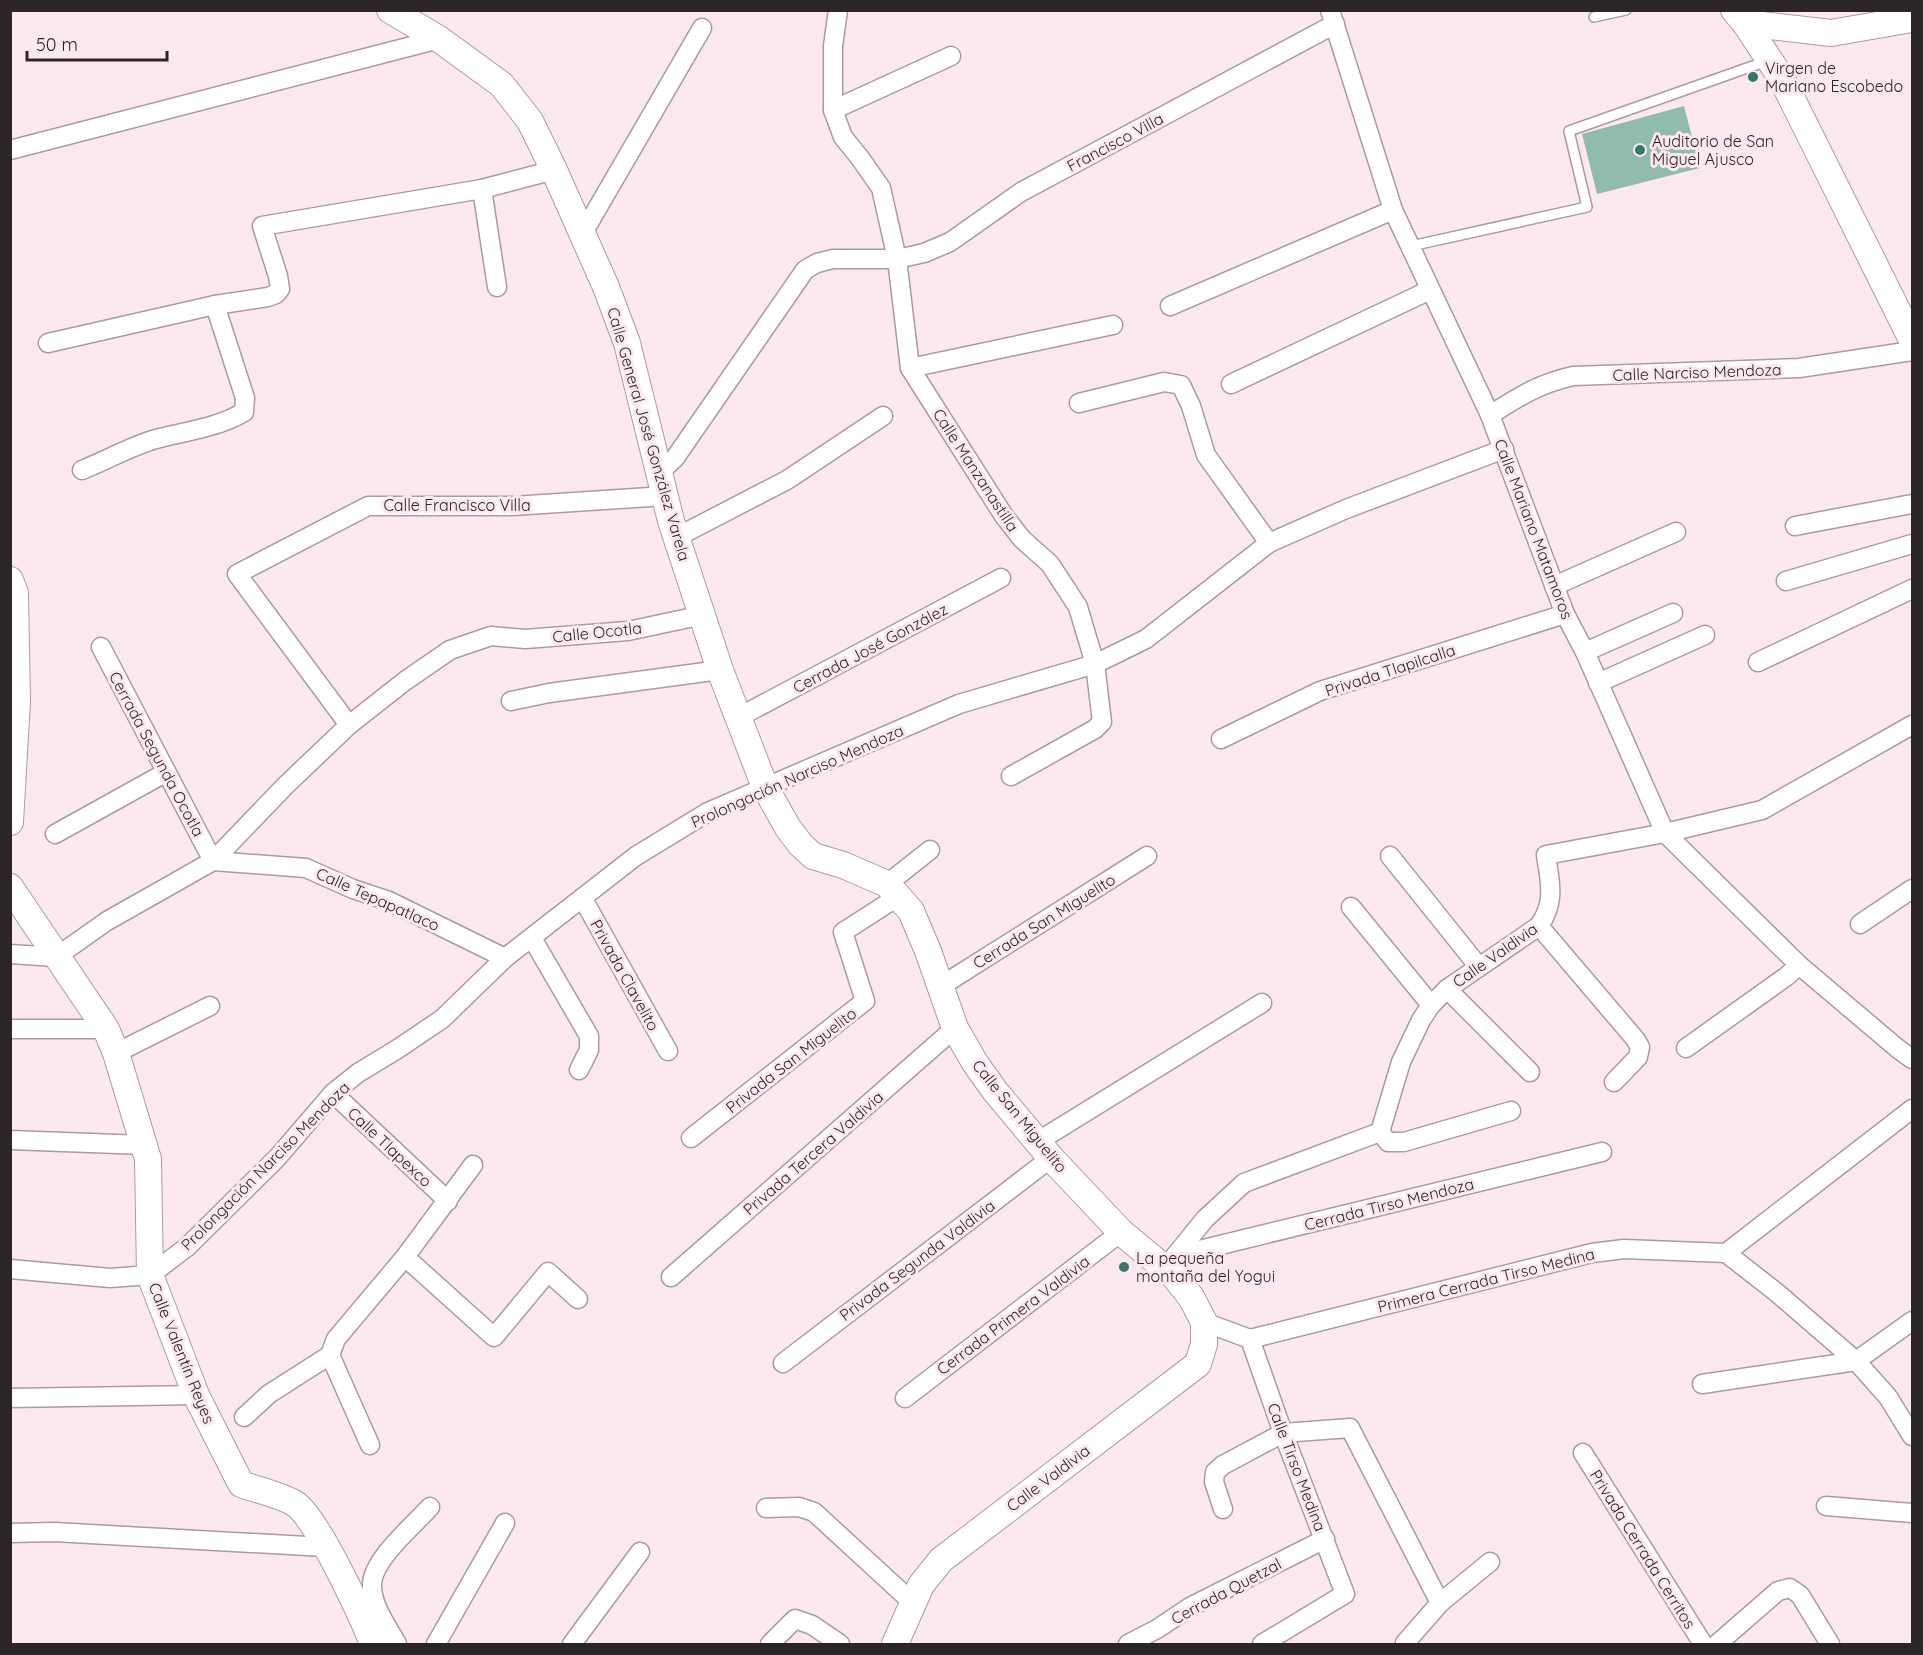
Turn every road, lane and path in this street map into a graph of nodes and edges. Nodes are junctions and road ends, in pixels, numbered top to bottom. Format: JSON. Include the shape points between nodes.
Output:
{"nodes":[{"id":1,"x":390,"y":10,"type":"edge"},
{"id":2,"x":838,"y":10,"type":"edge"},
{"id":3,"x":1626,"y":10,"type":"edge"},
{"id":4,"x":1332,"y":17,"type":"edge"},
{"id":5,"x":1594,"y":17,"type":"dead end"},
{"id":6,"x":1740,"y":17,"type":"edge"},
{"id":7,"x":1912,"y":19,"type":"edge"},
{"id":8,"x":702,"y":28,"type":"dead end"},
{"id":9,"x":439,"y":39,"type":"junction"},
{"id":10,"x":951,"y":56,"type":"dead end"},
{"id":11,"x":1769,"y":60,"type":"junction"},
{"id":12,"x":833,"y":110,"type":"junction"},
{"id":13,"x":10,"y":150,"type":"edge"},
{"id":14,"x":554,"y":170,"type":"junction"},
{"id":15,"x":482,"y":189,"type":"junction"},
{"id":16,"x":1393,"y":210,"type":"junction"},
{"id":17,"x":583,"y":233,"type":"junction"},
{"id":18,"x":1411,"y":246,"type":"junction"},
{"id":19,"x":897,"y":259,"type":"junction"},
{"id":20,"x":497,"y":287,"type":"dead end"},
{"id":21,"x":1430,"y":290,"type":"junction"},
{"id":22,"x":215,"y":305,"type":"junction"},
{"id":23,"x":1170,"y":306,"type":"dead end"},
{"id":24,"x":1113,"y":325,"type":"dead end"},
{"id":25,"x":1912,"y":340,"type":"edge"},
{"id":26,"x":48,"y":343,"type":"dead end"},
{"id":27,"x":1912,"y":351,"type":"edge"},
{"id":28,"x":910,"y":368,"type":"junction"},
{"id":29,"x":1231,"y":384,"type":"dead end"},
{"id":30,"x":1079,"y":403,"type":"dead end"},
{"id":31,"x":1490,"y":415,"type":"junction"},
{"id":32,"x":883,"y":416,"type":"dead end"},
{"id":33,"x":1504,"y":449,"type":"junction"},
{"id":34,"x":82,"y":470,"type":"dead end"},
{"id":35,"x":662,"y":484,"type":"junction"},
{"id":36,"x":1912,"y":504,"type":"edge"},
{"id":37,"x":1795,"y":526,"type":"dead end"},
{"id":38,"x":1676,"y":532,"type":"dead end"},
{"id":39,"x":677,"y":537,"type":"junction"},
{"id":40,"x":1269,"y":543,"type":"junction"},
{"id":41,"x":1912,"y":544,"type":"edge"},
{"id":42,"x":1001,"y":578,"type":"dead end"},
{"id":43,"x":10,"y":580,"type":"edge"},
{"id":44,"x":1786,"y":580,"type":"dead end"},
{"id":45,"x":1554,"y":586,"type":"junction"},
{"id":46,"x":1912,"y":589,"type":"edge"},
{"id":47,"x":1674,"y":613,"type":"dead end"},
{"id":48,"x":1566,"y":614,"type":"junction"},
{"id":49,"x":703,"y":615,"type":"junction"},
{"id":50,"x":1705,"y":635,"type":"dead end"},
{"id":51,"x":101,"y":647,"type":"dead end"},
{"id":52,"x":1586,"y":652,"type":"junction"},
{"id":53,"x":1758,"y":662,"type":"dead end"},
{"id":54,"x":1095,"y":664,"type":"junction"},
{"id":55,"x":720,"y":670,"type":"junction"},
{"id":56,"x":1598,"y":683,"type":"junction"},
{"id":57,"x":511,"y":701,"type":"dead end"},
{"id":58,"x":739,"y":717,"type":"junction"},
{"id":59,"x":349,"y":725,"type":"junction"},
{"id":60,"x":1912,"y":725,"type":"edge"},
{"id":61,"x":1221,"y":739,"type":"dead end"},
{"id":62,"x":165,"y":773,"type":"junction"},
{"id":63,"x":1011,"y":776,"type":"dead end"},
{"id":64,"x":765,"y":787,"type":"junction"},
{"id":65,"x":10,"y":822,"type":"edge"},
{"id":66,"x":1665,"y":832,"type":"junction"},
{"id":67,"x":55,"y":834,"type":"dead end"},
{"id":68,"x":930,"y":850,"type":"dead end"},
{"id":69,"x":1146,"y":856,"type":"dead end"},
{"id":70,"x":1390,"y":856,"type":"dead end"},
{"id":71,"x":213,"y":861,"type":"junction"},
{"id":72,"x":10,"y":887,"type":"edge"},
{"id":73,"x":1912,"y":889,"type":"edge"},
{"id":74,"x":893,"y":890,"type":"junction"},
{"id":75,"x":583,"y":899,"type":"junction"},
{"id":76,"x":1351,"y":907,"type":"dead end"},
{"id":77,"x":1860,"y":924,"type":"dead end"},
{"id":78,"x":1539,"y":926,"type":"junction"},
{"id":79,"x":532,"y":938,"type":"junction"},
{"id":80,"x":10,"y":954,"type":"edge"},
{"id":81,"x":56,"y":957,"type":"junction"},
{"id":82,"x":506,"y":958,"type":"junction"},
{"id":83,"x":1799,"y":965,"type":"junction"},
{"id":84,"x":1479,"y":967,"type":"junction"},
{"id":85,"x":941,"y":986,"type":"junction"},
{"id":86,"x":1447,"y":989,"type":"junction"},
{"id":87,"x":1262,"y":1003,"type":"dead end"},
{"id":88,"x":1431,"y":1005,"type":"junction"},
{"id":89,"x":210,"y":1006,"type":"dead end"},
{"id":90,"x":956,"y":1028,"type":"junction"},
{"id":91,"x":10,"y":1029,"type":"edge"},
{"id":92,"x":106,"y":1029,"type":"junction"},
{"id":93,"x":1686,"y":1047,"type":"dead end"},
{"id":94,"x":668,"y":1051,"type":"dead end"},
{"id":95,"x":116,"y":1053,"type":"junction"},
{"id":96,"x":1912,"y":1059,"type":"edge"},
{"id":97,"x":579,"y":1070,"type":"dead end"},
{"id":98,"x":1530,"y":1072,"type":"dead end"},
{"id":99,"x":1614,"y":1082,"type":"dead end"},
{"id":100,"x":333,"y":1093,"type":"junction"},
{"id":101,"x":1912,"y":1109,"type":"edge"},
{"id":102,"x":1511,"y":1111,"type":"dead end"},
{"id":103,"x":1380,"y":1132,"type":"junction"},
{"id":104,"x":692,"y":1138,"type":"dead end"},
{"id":105,"x":10,"y":1140,"type":"edge"},
{"id":106,"x":144,"y":1145,"type":"junction"},
{"id":107,"x":1044,"y":1150,"type":"junction"},
{"id":108,"x":1602,"y":1152,"type":"dead end"},
{"id":109,"x":472,"y":1165,"type":"dead end"},
{"id":110,"x":448,"y":1201,"type":"junction"},
{"id":111,"x":1121,"y":1232,"type":"junction"},
{"id":112,"x":1726,"y":1253,"type":"junction"},
{"id":113,"x":405,"y":1257,"type":"junction"},
{"id":114,"x":1175,"y":1266,"type":"junction"},
{"id":115,"x":10,"y":1269,"type":"edge"},
{"id":116,"x":150,"y":1275,"type":"junction"},
{"id":117,"x":671,"y":1277,"type":"dead end"},
{"id":118,"x":578,"y":1299,"type":"dead end"},
{"id":119,"x":1912,"y":1321,"type":"edge"},
{"id":120,"x":1204,"y":1322,"type":"junction"},
{"id":121,"x":1250,"y":1339,"type":"junction"},
{"id":122,"x":330,"y":1356,"type":"junction"},
{"id":123,"x":1856,"y":1361,"type":"junction"},
{"id":124,"x":783,"y":1363,"type":"dead end"},
{"id":125,"x":1702,"y":1384,"type":"dead end"},
{"id":126,"x":196,"y":1395,"type":"junction"},
{"id":127,"x":10,"y":1398,"type":"edge"},
{"id":128,"x":904,"y":1398,"type":"dead end"},
{"id":129,"x":244,"y":1417,"type":"dead end"},
{"id":130,"x":1283,"y":1433,"type":"junction"},
{"id":131,"x":1912,"y":1436,"type":"edge"},
{"id":132,"x":370,"y":1445,"type":"dead end"},
{"id":133,"x":1583,"y":1453,"type":"dead end"},
{"id":134,"x":1826,"y":1506,"type":"dead end"},
{"id":135,"x":430,"y":1507,"type":"dead end"},
{"id":136,"x":766,"y":1508,"type":"dead end"},
{"id":137,"x":1223,"y":1509,"type":"dead end"},
{"id":138,"x":1912,"y":1513,"type":"edge"},
{"id":139,"x":505,"y":1523,"type":"dead end"},
{"id":140,"x":10,"y":1533,"type":"edge"},
{"id":141,"x":1325,"y":1539,"type":"junction"},
{"id":142,"x":325,"y":1547,"type":"junction"},
{"id":143,"x":640,"y":1552,"type":"dead end"},
{"id":144,"x":1490,"y":1562,"type":"dead end"},
{"id":145,"x":912,"y":1602,"type":"junction"},
{"id":146,"x":1440,"y":1603,"type":"junction"},
{"id":147,"x":1405,"y":1643,"type":"edge"},
{"id":148,"x":373,"y":1644,"type":"edge"},
{"id":149,"x":397,"y":1644,"type":"edge"},
{"id":150,"x":436,"y":1644,"type":"edge"},
{"id":151,"x":572,"y":1644,"type":"edge"},
{"id":152,"x":770,"y":1644,"type":"edge"},
{"id":153,"x":840,"y":1644,"type":"edge"},
{"id":154,"x":895,"y":1644,"type":"edge"},
{"id":155,"x":1128,"y":1644,"type":"edge"},
{"id":156,"x":1262,"y":1644,"type":"edge"},
{"id":157,"x":1703,"y":1644,"type":"edge"},
{"id":158,"x":1717,"y":1644,"type":"edge"},
{"id":159,"x":1830,"y":1644,"type":"edge"}],
"edges":[{"from":1,"to":9,"type":"street","name":"Calle General José González Varela"},
{"from":2,"to":12,"type":"street","via":[[833,46]]},
{"from":3,"to":5,"type":"lane"},
{"from":4,"to":16,"type":"street","name":"Calle Mariano Matamoros"},
{"from":4,"to":19,"type":"street","name":"Francisco Villa","via":[[1022,192],[950,242]]},
{"from":6,"to":7,"type":"street","via":[[1831,33]]},
{"from":6,"to":11,"type":"street"},
{"from":8,"to":17,"type":"street"},
{"from":9,"to":13,"type":"street"},
{"from":9,"to":14,"type":"street","name":"Calle General José González Varela","via":[[502,85],[530,121]]},
{"from":10,"to":12,"type":"street"},
{"from":11,"to":18,"type":"lane","via":[[1569,131],[1587,207]]},
{"from":11,"to":25,"type":"street"},
{"from":12,"to":19,"type":"street","name":"Calle Manzanastilla","via":[[843,137],[881,188]]},
{"from":14,"to":15,"type":"street"},
{"from":14,"to":17,"type":"street","name":"Calle General José González Varela"},
{"from":15,"to":20,"type":"street"},
{"from":15,"to":22,"type":"street","via":[[262,226],[280,289],[268,297]]},
{"from":16,"to":18,"type":"street","name":"Calle Mariano Matamoros"},
{"from":16,"to":23,"type":"street"},
{"from":17,"to":35,"type":"street","name":"Calle General José González Varela","via":[[627,343]]},
{"from":18,"to":21,"type":"street","name":"Calle Mariano Matamoros"},
{"from":19,"to":28,"type":"street","name":"Calle Manzanastilla"},
{"from":19,"to":35,"type":"street","via":[[833,259],[805,270],[675,458]]},
{"from":21,"to":29,"type":"street"},
{"from":21,"to":31,"type":"street","name":"Calle Mariano Matamoros"},
{"from":22,"to":26,"type":"street"},
{"from":22,"to":34,"type":"street","via":[[246,398],[244,412],[234,419],[158,438]]},
{"from":24,"to":28,"type":"street"},
{"from":27,"to":31,"type":"street","name":"Calle Narciso Mendoza","via":[[1799,368],[1573,376],[1527,391]]},
{"from":28,"to":54,"type":"street","name":"Calle Manzanastilla","via":[[1004,516],[1050,564],[1078,607]]},
{"from":30,"to":40,"type":"street","via":[[1164,382],[1181,385],[1206,455]]},
{"from":31,"to":33,"type":"street","name":"Calle Mariano Matamoros"},
{"from":32,"to":39,"type":"street","via":[[787,480]]},
{"from":33,"to":40,"type":"street","name":"Prolongación Narciso Mendoza"},
{"from":33,"to":45,"type":"street","name":"Calle Mariano Matamoros"},
{"from":35,"to":39,"type":"street","name":"Calle General José González Varela"},
{"from":35,"to":59,"type":"street","name":"Calle Francisco Villa","via":[[513,506],[368,506],[237,574]]},
{"from":36,"to":37,"type":"street"},
{"from":38,"to":45,"type":"street"},
{"from":39,"to":49,"type":"street","name":"Calle General José González Varela"},
{"from":40,"to":54,"type":"street","name":"Prolongación Narciso Mendoza","via":[[1146,639]]},
{"from":41,"to":44,"type":"street"},
{"from":42,"to":58,"type":"street","name":"Cerrada José González"},
{"from":43,"to":65,"type":"street","via":[[15,593],[17,701]]},
{"from":45,"to":48,"type":"street","name":"Calle Mariano Matamoros"},
{"from":46,"to":53,"type":"street"},
{"from":47,"to":52,"type":"street"},
{"from":48,"to":52,"type":"street","name":"Calle Mariano Matamoros"},
{"from":48,"to":61,"type":"street","name":"Privada Tlapilcalla","via":[[1320,692]]},
{"from":49,"to":55,"type":"street","name":"Calle General José González Varela"},
{"from":49,"to":59,"type":"street","name":"Calle Ocotla","via":[[628,632],[525,639],[491,636],[450,650]]},
{"from":50,"to":56,"type":"street"},
{"from":51,"to":62,"type":"street","name":"Cerrada Segunda Ocotla"},
{"from":52,"to":56,"type":"street","name":"Calle Mariano Matamoros"},
{"from":54,"to":63,"type":"street","name":"Calle Manzanastilla","via":[[1102,722]]},
{"from":54,"to":64,"type":"street","name":"Prolongación Narciso Mendoza","via":[[959,704]]},
{"from":55,"to":57,"type":"street"},
{"from":55,"to":58,"type":"street","name":"Calle General José González Varela"},
{"from":56,"to":66,"type":"street","name":"Calle Mariano Matamoros"},
{"from":58,"to":64,"type":"street","name":"Calle General José González Varela"},
{"from":59,"to":71,"type":"street"},
{"from":60,"to":66,"type":"street","name":"Calle Valdivia","via":[[1762,810]]},
{"from":62,"to":67,"type":"street"},
{"from":62,"to":71,"type":"street","name":"Cerrada Segunda Ocotla"},
{"from":64,"to":74,"type":"street","via":[[788,828],[813,856],[843,865]]},
{"from":64,"to":75,"type":"street","name":"Prolongación Narciso Mendoza","via":[[708,812],[645,851]]},
{"from":66,"to":78,"type":"street","name":"Calle Valdivia","via":[[1546,855],[1552,898]]},
{"from":66,"to":83,"type":"street","name":"Calle Mariano Matamoros"},
{"from":68,"to":74,"type":"street"},
{"from":69,"to":85,"type":"street","name":"Cerrada San Miguelito"},
{"from":70,"to":84,"type":"street"},
{"from":71,"to":81,"type":"street","via":[[107,921]]},
{"from":71,"to":82,"type":"street","name":"Calle Tepapatlaco","via":[[306,868],[389,901]]},
{"from":72,"to":81,"type":"street","name":"Calle Valentín Reyes"},
{"from":73,"to":77,"type":"street"},
{"from":74,"to":85,"type":"street","name":"Calle San Miguelito","via":[[911,911]]},
{"from":74,"to":104,"type":"street","name":"Privada San Miguelito","via":[[843,932],[865,1001]]},
{"from":75,"to":79,"type":"street","name":"Prolongación Narciso Mendoza"},
{"from":75,"to":94,"type":"street","name":"Privada Clavelito"},
{"from":76,"to":88,"type":"street"},
{"from":78,"to":84,"type":"street","name":"Calle Valdivia"},
{"from":78,"to":99,"type":"street","via":[[1640,1047],[1638,1057]]},
{"from":79,"to":82,"type":"street","name":"Prolongación Narciso Mendoza"},
{"from":79,"to":97,"type":"street","via":[[589,1036],[589,1050]]},
{"from":80,"to":81,"type":"street"},
{"from":81,"to":92,"type":"street","name":"Calle Valentín Reyes"},
{"from":82,"to":100,"type":"street","name":"Prolongación Narciso Mendoza","via":[[442,1019]]},
{"from":83,"to":93,"type":"street"},
{"from":83,"to":96,"type":"street","name":"Calle Mariano Matamoros"},
{"from":84,"to":86,"type":"street","name":"Calle Valdivia"},
{"from":85,"to":90,"type":"street","name":"Calle San Miguelito"},
{"from":86,"to":88,"type":"street","name":"Calle Valdivia"},
{"from":86,"to":98,"type":"street"},
{"from":87,"to":107,"type":"street","name":"Privada Segunda Valdivia"},
{"from":88,"to":103,"type":"street","name":"Calle Valdivia","via":[[1401,1062]]},
{"from":89,"to":95,"type":"street"},
{"from":90,"to":107,"type":"street","name":"Calle San Miguelito","via":[[975,1063]]},
{"from":90,"to":117,"type":"street","name":"Privada Tercera Valdivia"},
{"from":91,"to":92,"type":"street"},
{"from":92,"to":95,"type":"street","name":"Calle Valentín Reyes"},
{"from":95,"to":106,"type":"street","name":"Calle Valentín Reyes"},
{"from":100,"to":110,"type":"street","name":"Calle Tlapexco"},
{"from":100,"to":116,"type":"street","name":"Prolongación Narciso Mendoza","via":[[277,1158],[187,1247]]},
{"from":101,"to":112,"type":"street"},
{"from":102,"to":103,"type":"street","via":[[1404,1142],[1388,1142]]},
{"from":103,"to":114,"type":"street","via":[[1244,1183],[1205,1219]]},
{"from":105,"to":106,"type":"street"},
{"from":106,"to":116,"type":"street","name":"Calle Valentín Reyes","via":[[148,1159]]},
{"from":107,"to":111,"type":"street","name":"Calle San Miguelito"},
{"from":107,"to":124,"type":"street","name":"Privada Segunda Valdivia"},
{"from":108,"to":114,"type":"street","name":"Cerrada Tirso Mendoza"},
{"from":109,"to":110,"type":"street"},
{"from":110,"to":113,"type":"street"},
{"from":111,"to":114,"type":"street","name":"Calle San Miguelito"},
{"from":111,"to":128,"type":"street","name":"Cerrada Primera Valdivia"},
{"from":112,"to":121,"type":"street","name":"Primera Cerrada Tirso Medina","via":[[1624,1249],[1592,1253]]},
{"from":112,"to":123,"type":"street"},
{"from":113,"to":118,"type":"street","via":[[494,1337],[548,1272]]},
{"from":113,"to":122,"type":"street","via":[[336,1339]]},
{"from":114,"to":120,"type":"street","name":"Calle San Miguelito"},
{"from":115,"to":116,"type":"street","via":[[110,1278]]},
{"from":116,"to":126,"type":"street","name":"Calle Valentín Reyes"},
{"from":119,"to":123,"type":"street"},
{"from":120,"to":121,"type":"street"},
{"from":120,"to":145,"type":"street","name":"Calle Valdivia","via":[[1204,1344],[1198,1364],[941,1560]]},
{"from":121,"to":130,"type":"street","name":"Calle Tirso Medina"},
{"from":122,"to":129,"type":"street","via":[[269,1394]]},
{"from":122,"to":132,"type":"street"},
{"from":123,"to":125,"type":"street"},
{"from":123,"to":131,"type":"street","via":[[1888,1397]]},
{"from":126,"to":127,"type":"street"},
{"from":126,"to":142,"type":"street","name":"Calle Valentín Reyes","via":[[241,1484],[295,1503],[311,1521]]},
{"from":130,"to":137,"type":"street","via":[[1215,1472],[1214,1482]]},
{"from":130,"to":141,"type":"street","name":"Calle Tirso Medina"},
{"from":130,"to":146,"type":"street","via":[[1350,1428]]},
{"from":133,"to":157,"type":"street","name":"Privada Cerrada Cerritos"},
{"from":134,"to":138,"type":"street"},
{"from":135,"to":149,"type":"street","via":[[381,1561],[372,1584],[375,1601]]},
{"from":136,"to":145,"type":"street","via":[[800,1507],[814,1512]]},
{"from":139,"to":150,"type":"street"},
{"from":140,"to":142,"type":"street"},
{"from":141,"to":155,"type":"street","name":"Cerrada Quetzal","via":[[1190,1607]]},
{"from":141,"to":156,"type":"street","name":"Calle Tirso Medina","via":[[1346,1594]]},
{"from":142,"to":148,"type":"street","name":"Calle Valentín Reyes"},
{"from":143,"to":151,"type":"street"},
{"from":144,"to":146,"type":"street"},
{"from":145,"to":154,"type":"street","name":"Calle Valdivia"},
{"from":146,"to":147,"type":"street"},
{"from":152,"to":153,"type":"street","via":[[795,1619],[812,1625]]},
{"from":158,"to":159,"type":"street","via":[[1778,1591],[1790,1588],[1800,1595]]}]}
